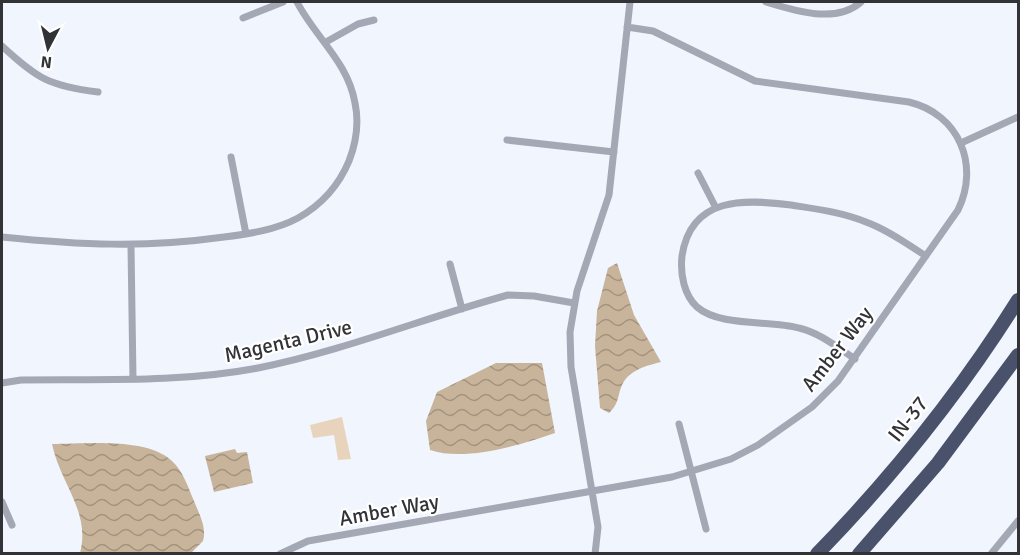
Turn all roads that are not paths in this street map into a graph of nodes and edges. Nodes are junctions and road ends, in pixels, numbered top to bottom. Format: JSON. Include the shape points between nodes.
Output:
{"nodes":[{"id":1,"x":283,"y":2,"type":"edge"},
{"id":2,"x":297,"y":2,"type":"edge"},
{"id":3,"x":630,"y":2,"type":"edge"},
{"id":4,"x":766,"y":2,"type":"edge"},
{"id":5,"x":861,"y":2,"type":"edge"},
{"id":6,"x":243,"y":18,"type":"dead end"},
{"id":7,"x":374,"y":20,"type":"dead end"},
{"id":8,"x":627,"y":27,"type":"junction"},
{"id":9,"x":326,"y":42,"type":"junction"},
{"id":10,"x":2,"y":46,"type":"edge"},
{"id":11,"x":98,"y":92,"type":"dead end"},
{"id":12,"x":1018,"y":117,"type":"edge"},
{"id":13,"x":507,"y":140,"type":"dead end"},
{"id":14,"x":962,"y":143,"type":"junction"},
{"id":15,"x":614,"y":152,"type":"junction"},
{"id":16,"x":231,"y":157,"type":"dead end"},
{"id":17,"x":698,"y":173,"type":"dead end"},
{"id":18,"x":716,"y":208,"type":"junction"},
{"id":19,"x":246,"y":234,"type":"junction"},
{"id":20,"x":2,"y":237,"type":"edge"},
{"id":21,"x":131,"y":246,"type":"junction"},
{"id":22,"x":926,"y":256,"type":"junction"},
{"id":23,"x":450,"y":264,"type":"dead end"},
{"id":24,"x":1018,"y":300,"type":"edge"},
{"id":25,"x":574,"y":303,"type":"junction"},
{"id":26,"x":462,"y":309,"type":"junction"},
{"id":27,"x":1018,"y":355,"type":"edge"},
{"id":28,"x":855,"y":359,"type":"junction"},
{"id":29,"x":133,"y":379,"type":"junction"},
{"id":30,"x":2,"y":383,"type":"edge"},
{"id":31,"x":679,"y":424,"type":"dead end"},
{"id":32,"x":691,"y":471,"type":"junction"},
{"id":33,"x":592,"y":491,"type":"junction"},
{"id":34,"x":2,"y":502,"type":"edge"},
{"id":35,"x":1018,"y":521,"type":"edge"},
{"id":36,"x":12,"y":525,"type":"dead end"},
{"id":37,"x":706,"y":529,"type":"dead end"},
{"id":38,"x":280,"y":554,"type":"edge"},
{"id":39,"x":595,"y":554,"type":"edge"},
{"id":40,"x":817,"y":554,"type":"edge"},
{"id":41,"x":859,"y":554,"type":"edge"},
{"id":42,"x":991,"y":554,"type":"edge"}],
"edges":[{"from":1,"to":6,"type":"street"},
{"from":2,"to":9,"type":"street"},
{"from":3,"to":8,"type":"street"},
{"from":4,"to":5,"type":"street","via":[[827,14],[845,12]]},
{"from":7,"to":9,"type":"street","via":[[358,24]]},
{"from":8,"to":14,"type":"street","name":"Amber Way","via":[[653,31],[755,81],[926,107],[948,124]]},
{"from":8,"to":15,"type":"street"},
{"from":9,"to":19,"type":"street","via":[[343,69],[356,103],[355,141],[345,170],[327,196],[312,209],[297,218]]},
{"from":10,"to":11,"type":"street","via":[[39,78],[56,86]]},
{"from":12,"to":14,"type":"street"},
{"from":13,"to":15,"type":"street"},
{"from":14,"to":22,"type":"street","name":"Amber Way","via":[[968,165],[965,193]]},
{"from":15,"to":25,"type":"street","via":[[608,202]]},
{"from":16,"to":19,"type":"street"},
{"from":17,"to":18,"type":"street"},
{"from":18,"to":22,"type":"street","via":[[752,200],[819,209],[867,222]]},
{"from":18,"to":28,"type":"street","via":[[694,227],[683,251],[683,282],[696,306],[720,317],[800,328]]},
{"from":19,"to":21,"type":"street","via":[[184,244]]},
{"from":20,"to":21,"type":"street"},
{"from":21,"to":29,"type":"street"},
{"from":22,"to":28,"type":"street","name":"Amber Way"},
{"from":23,"to":26,"type":"street"},
{"from":24,"to":40,"type":"highway","name":"IN-37","via":[[922,436]]},
{"from":25,"to":26,"type":"street","name":"Magenta Drive","via":[[515,295]]},
{"from":25,"to":33,"type":"street","via":[[569,351]]},
{"from":26,"to":29,"type":"street","name":"Magenta Drive","via":[[291,361],[215,374]]},
{"from":27,"to":41,"type":"highway","via":[[938,463]]},
{"from":28,"to":32,"type":"street","name":"Amber Way","via":[[826,394],[788,427],[731,459]]},
{"from":29,"to":30,"type":"street","name":"Magenta Drive"},
{"from":31,"to":32,"type":"street"},
{"from":32,"to":33,"type":"street","name":"Amber Way"},
{"from":32,"to":37,"type":"street"},
{"from":33,"to":38,"type":"street","name":"Amber Way","via":[[308,541]]},
{"from":33,"to":39,"type":"street","via":[[598,527]]},
{"from":34,"to":36,"type":"street"},
{"from":35,"to":42,"type":"street"}]}
